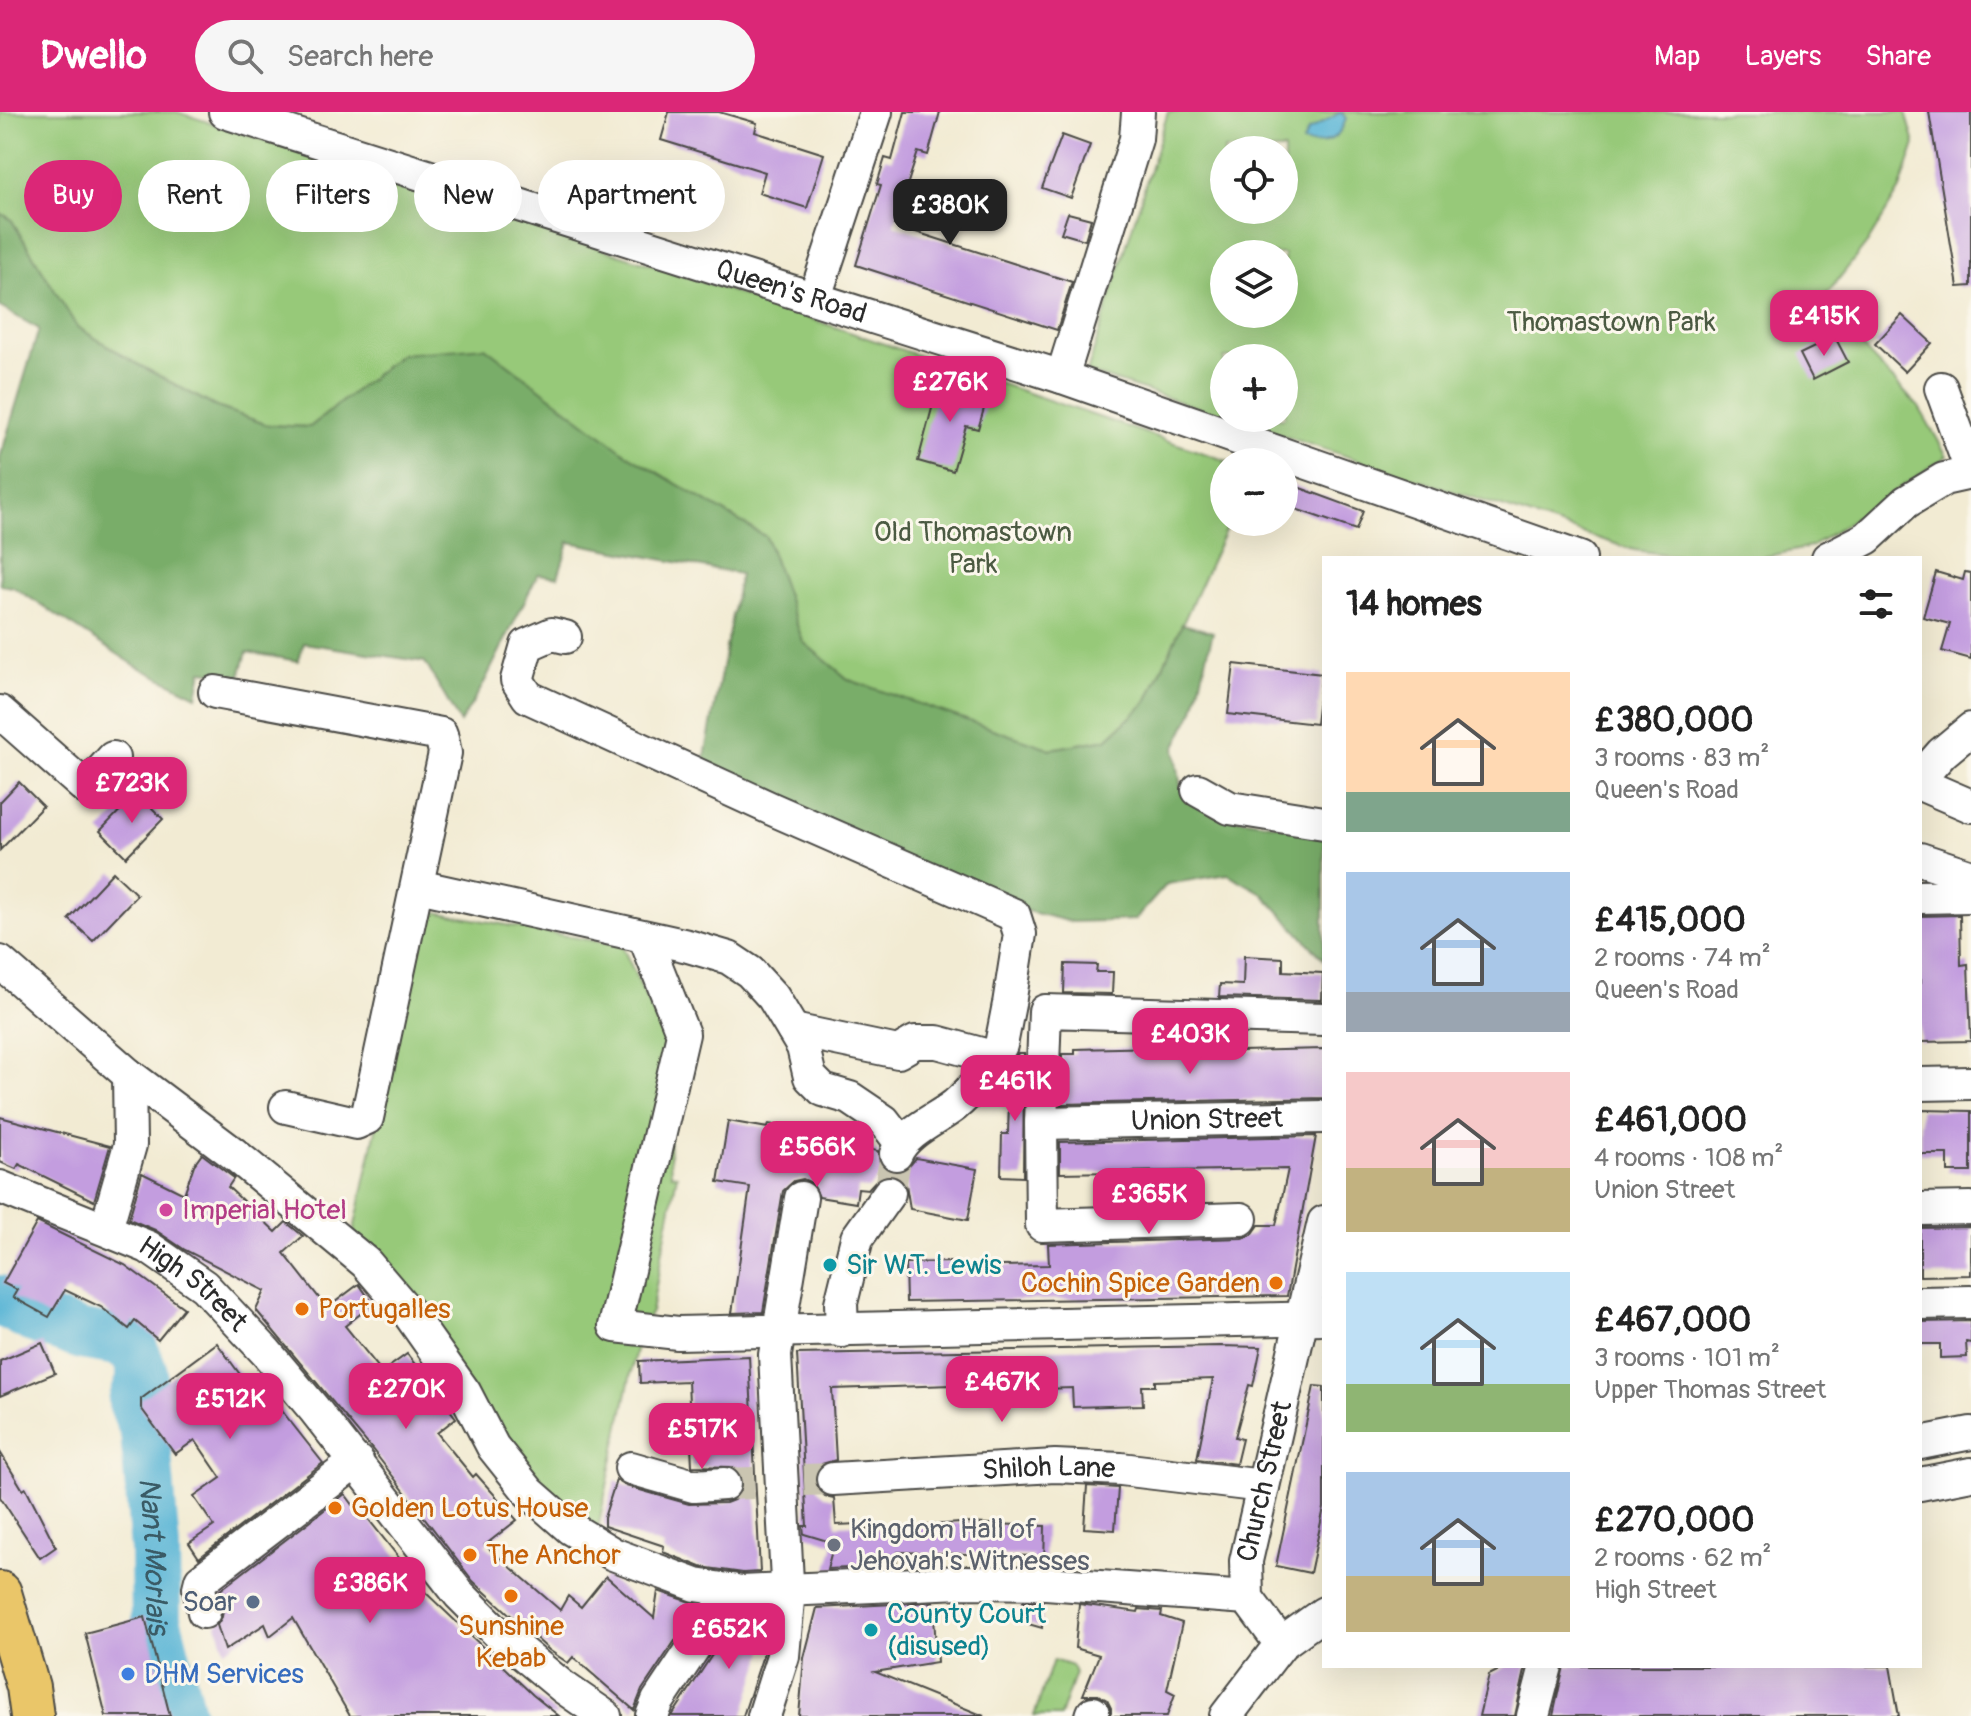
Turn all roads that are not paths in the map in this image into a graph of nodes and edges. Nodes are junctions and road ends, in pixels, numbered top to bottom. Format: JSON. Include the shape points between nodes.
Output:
{"nodes":[{"id":1,"x":225,"y":112,"type":"edge"},
{"id":2,"x":876,"y":112,"type":"edge"},
{"id":3,"x":1138,"y":112,"type":"edge"},
{"id":4,"x":815,"y":297,"type":"junction"},
{"id":5,"x":1062,"y":377,"type":"junction"},
{"id":6,"x":1941,"y":388,"type":"dead end"},
{"id":7,"x":1971,"y":471,"type":"edge"},
{"id":8,"x":1574,"y":556,"type":"edge"},
{"id":9,"x":1832,"y":556,"type":"edge"},
{"id":10,"x":565,"y":637,"type":"dead end"},
{"id":11,"x":215,"y":692,"type":"dead end"},
{"id":12,"x":0,"y":712,"type":"edge"},
{"id":13,"x":1971,"y":729,"type":"edge"},
{"id":14,"x":113,"y":758,"type":"dead end"},
{"id":15,"x":1922,"y":776,"type":"edge"},
{"id":16,"x":1922,"y":785,"type":"edge"},
{"id":17,"x":1198,"y":790,"type":"dead end"},
{"id":18,"x":1971,"y":806,"type":"edge"},
{"id":19,"x":1322,"y":823,"type":"edge"},
{"id":20,"x":1922,"y":860,"type":"edge"},
{"id":21,"x":1971,"y":876,"type":"edge"},
{"id":22,"x":418,"y":886,"type":"junction"},
{"id":23,"x":1971,"y":896,"type":"edge"},
{"id":24,"x":1922,"y":897,"type":"edge"},
{"id":25,"x":645,"y":938,"type":"junction"},
{"id":26,"x":0,"y":962,"type":"edge"},
{"id":27,"x":1322,"y":1019,"type":"edge"},
{"id":28,"x":793,"y":1030,"type":"junction"},
{"id":29,"x":987,"y":1072,"type":"junction"},
{"id":30,"x":129,"y":1075,"type":"junction"},
{"id":31,"x":1971,"y":1083,"type":"edge"},
{"id":32,"x":1922,"y":1084,"type":"edge"},
{"id":33,"x":286,"y":1107,"type":"dead end"},
{"id":34,"x":1322,"y":1117,"type":"edge"},
{"id":35,"x":1041,"y":1123,"type":"junction"},
{"id":36,"x":0,"y":1187,"type":"edge"},
{"id":37,"x":889,"y":1193,"type":"tunnel mouth"},
{"id":38,"x":801,"y":1198,"type":"dead end"},
{"id":39,"x":1971,"y":1208,"type":"edge"},
{"id":40,"x":1922,"y":1209,"type":"edge"},
{"id":41,"x":1241,"y":1219,"type":"dead end"},
{"id":42,"x":106,"y":1229,"type":"junction"},
{"id":43,"x":1322,"y":1240,"type":"edge"},
{"id":44,"x":1971,"y":1302,"type":"edge"},
{"id":45,"x":1922,"y":1303,"type":"edge"},
{"id":46,"x":1313,"y":1319,"type":"edge"},
{"id":47,"x":780,"y":1331,"type":"junction"},
{"id":48,"x":842,"y":1331,"type":"junction"},
{"id":49,"x":1971,"y":1433,"type":"edge"},
{"id":50,"x":1922,"y":1443,"type":"edge"},
{"id":51,"x":357,"y":1461,"type":"junction"},
{"id":52,"x":631,"y":1468,"type":"dead end"},
{"id":53,"x":1971,"y":1474,"type":"edge"},
{"id":54,"x":779,"y":1481,"type":"junction"},
{"id":55,"x":1922,"y":1484,"type":"edge"},
{"id":56,"x":1263,"y":1486,"type":"junction"},
{"id":57,"x":732,"y":1590,"type":"junction"},
{"id":58,"x":787,"y":1590,"type":"junction"},
{"id":59,"x":0,"y":1593,"type":"edge"},
{"id":60,"x":1247,"y":1598,"type":"junction"},
{"id":61,"x":204,"y":1612,"type":"dead end"},
{"id":62,"x":1322,"y":1614,"type":"edge"},
{"id":63,"x":1281,"y":1644,"type":"junction"},
{"id":64,"x":1545,"y":1668,"type":"edge"},
{"id":65,"x":32,"y":1716,"type":"edge"},
{"id":66,"x":605,"y":1716,"type":"edge"},
{"id":67,"x":652,"y":1716,"type":"edge"},
{"id":68,"x":764,"y":1716,"type":"edge"},
{"id":69,"x":1226,"y":1716,"type":"edge"},
{"id":70,"x":1533,"y":1716,"type":"edge"}],
"edges":[{"from":1,"to":4,"type":"street","name":"Queen's Road"},
{"from":2,"to":4,"type":"street"},
{"from":3,"to":5,"type":"street","via":[[1136,139]]},
{"from":4,"to":5,"type":"street","name":"Queen's Road"},
{"from":5,"to":8,"type":"street","name":"Queen's Road"},
{"from":6,"to":7,"type":"street"},
{"from":7,"to":9,"type":"street","via":[[1944,479],[1906,502],[1867,538]]},
{"from":10,"to":29,"type":"street","via":[[552,634],[527,645],[517,680],[528,697],[1014,915],[1020,934],[1009,1004],[1001,1045]]},
{"from":11,"to":22,"type":"street","via":[[441,734],[445,753]]},
{"from":12,"to":14,"type":"street","via":[[86,788]]},
{"from":13,"to":15,"type":"street"},
{"from":16,"to":18,"type":"street"},
{"from":17,"to":19,"type":"street","via":[[1230,808]]},
{"from":20,"to":21,"type":"street"},
{"from":22,"to":25,"type":"street"},
{"from":22,"to":33,"type":"street","via":[[367,1118],[356,1123]]},
{"from":23,"to":24,"type":"street"},
{"from":25,"to":28,"type":"street","via":[[729,958],[773,997]]},
{"from":25,"to":47,"type":"street","via":[[683,1034],[615,1326],[678,1333]]},
{"from":26,"to":30,"type":"street"},
{"from":27,"to":35,"type":"street","via":[[1045,1011]]},
{"from":28,"to":29,"type":"street","via":[[898,1052],[915,1042],[937,1042],[985,1055]]},
{"from":28,"to":29,"type":"street","via":[[810,1077],[823,1090],[850,1098],[884,1121],[899,1148]]},
{"from":30,"to":42,"type":"street","via":[[130,1145]]},
{"from":30,"to":57,"type":"street","via":[[366,1263],[465,1393],[493,1447],[529,1492],[570,1528],[652,1571]]},
{"from":31,"to":32,"type":"street"},
{"from":34,"to":35,"type":"street","name":"Union Street"},
{"from":35,"to":41,"type":"street","via":[[1042,1225]]},
{"from":36,"to":42,"type":"street","name":"High Street"},
{"from":37,"to":48,"type":"street","via":[[857,1238],[841,1303]]},
{"from":38,"to":47,"type":"street"},
{"from":39,"to":40,"type":"street"},
{"from":42,"to":51,"type":"street","name":"High Street","via":[[148,1247],[204,1286]]},
{"from":43,"to":46,"type":"street","name":"Church Street"},
{"from":44,"to":45,"type":"street"},
{"from":46,"to":48,"type":"street"},
{"from":46,"to":56,"type":"street","name":"Church Street"},
{"from":47,"to":48,"type":"street"},
{"from":47,"to":54,"type":"street","via":[[775,1355]]},
{"from":49,"to":50,"type":"street"},
{"from":51,"to":61,"type":"street","via":[[201,1580]]},
{"from":51,"to":66,"type":"street","name":"High Street","via":[[459,1594],[499,1634]]},
{"from":52,"to":54,"type":"street","name":"Shiloh Lane","via":[[694,1486]]},
{"from":53,"to":55,"type":"street"},
{"from":54,"to":56,"type":"street","name":"Shiloh Lane","via":[[1055,1466]]},
{"from":54,"to":58,"type":"street"},
{"from":56,"to":60,"type":"street","name":"Church Street","via":[[1246,1561]]},
{"from":57,"to":58,"type":"street"},
{"from":57,"to":67,"type":"street"},
{"from":58,"to":60,"type":"street","via":[[990,1582]]},
{"from":58,"to":68,"type":"street","via":[[783,1656]]},
{"from":59,"to":65,"type":"main road"},
{"from":60,"to":63,"type":"street","name":"Church Street"},
{"from":62,"to":63,"type":"street"},
{"from":63,"to":69,"type":"street"},
{"from":64,"to":70,"type":"street"}]}
